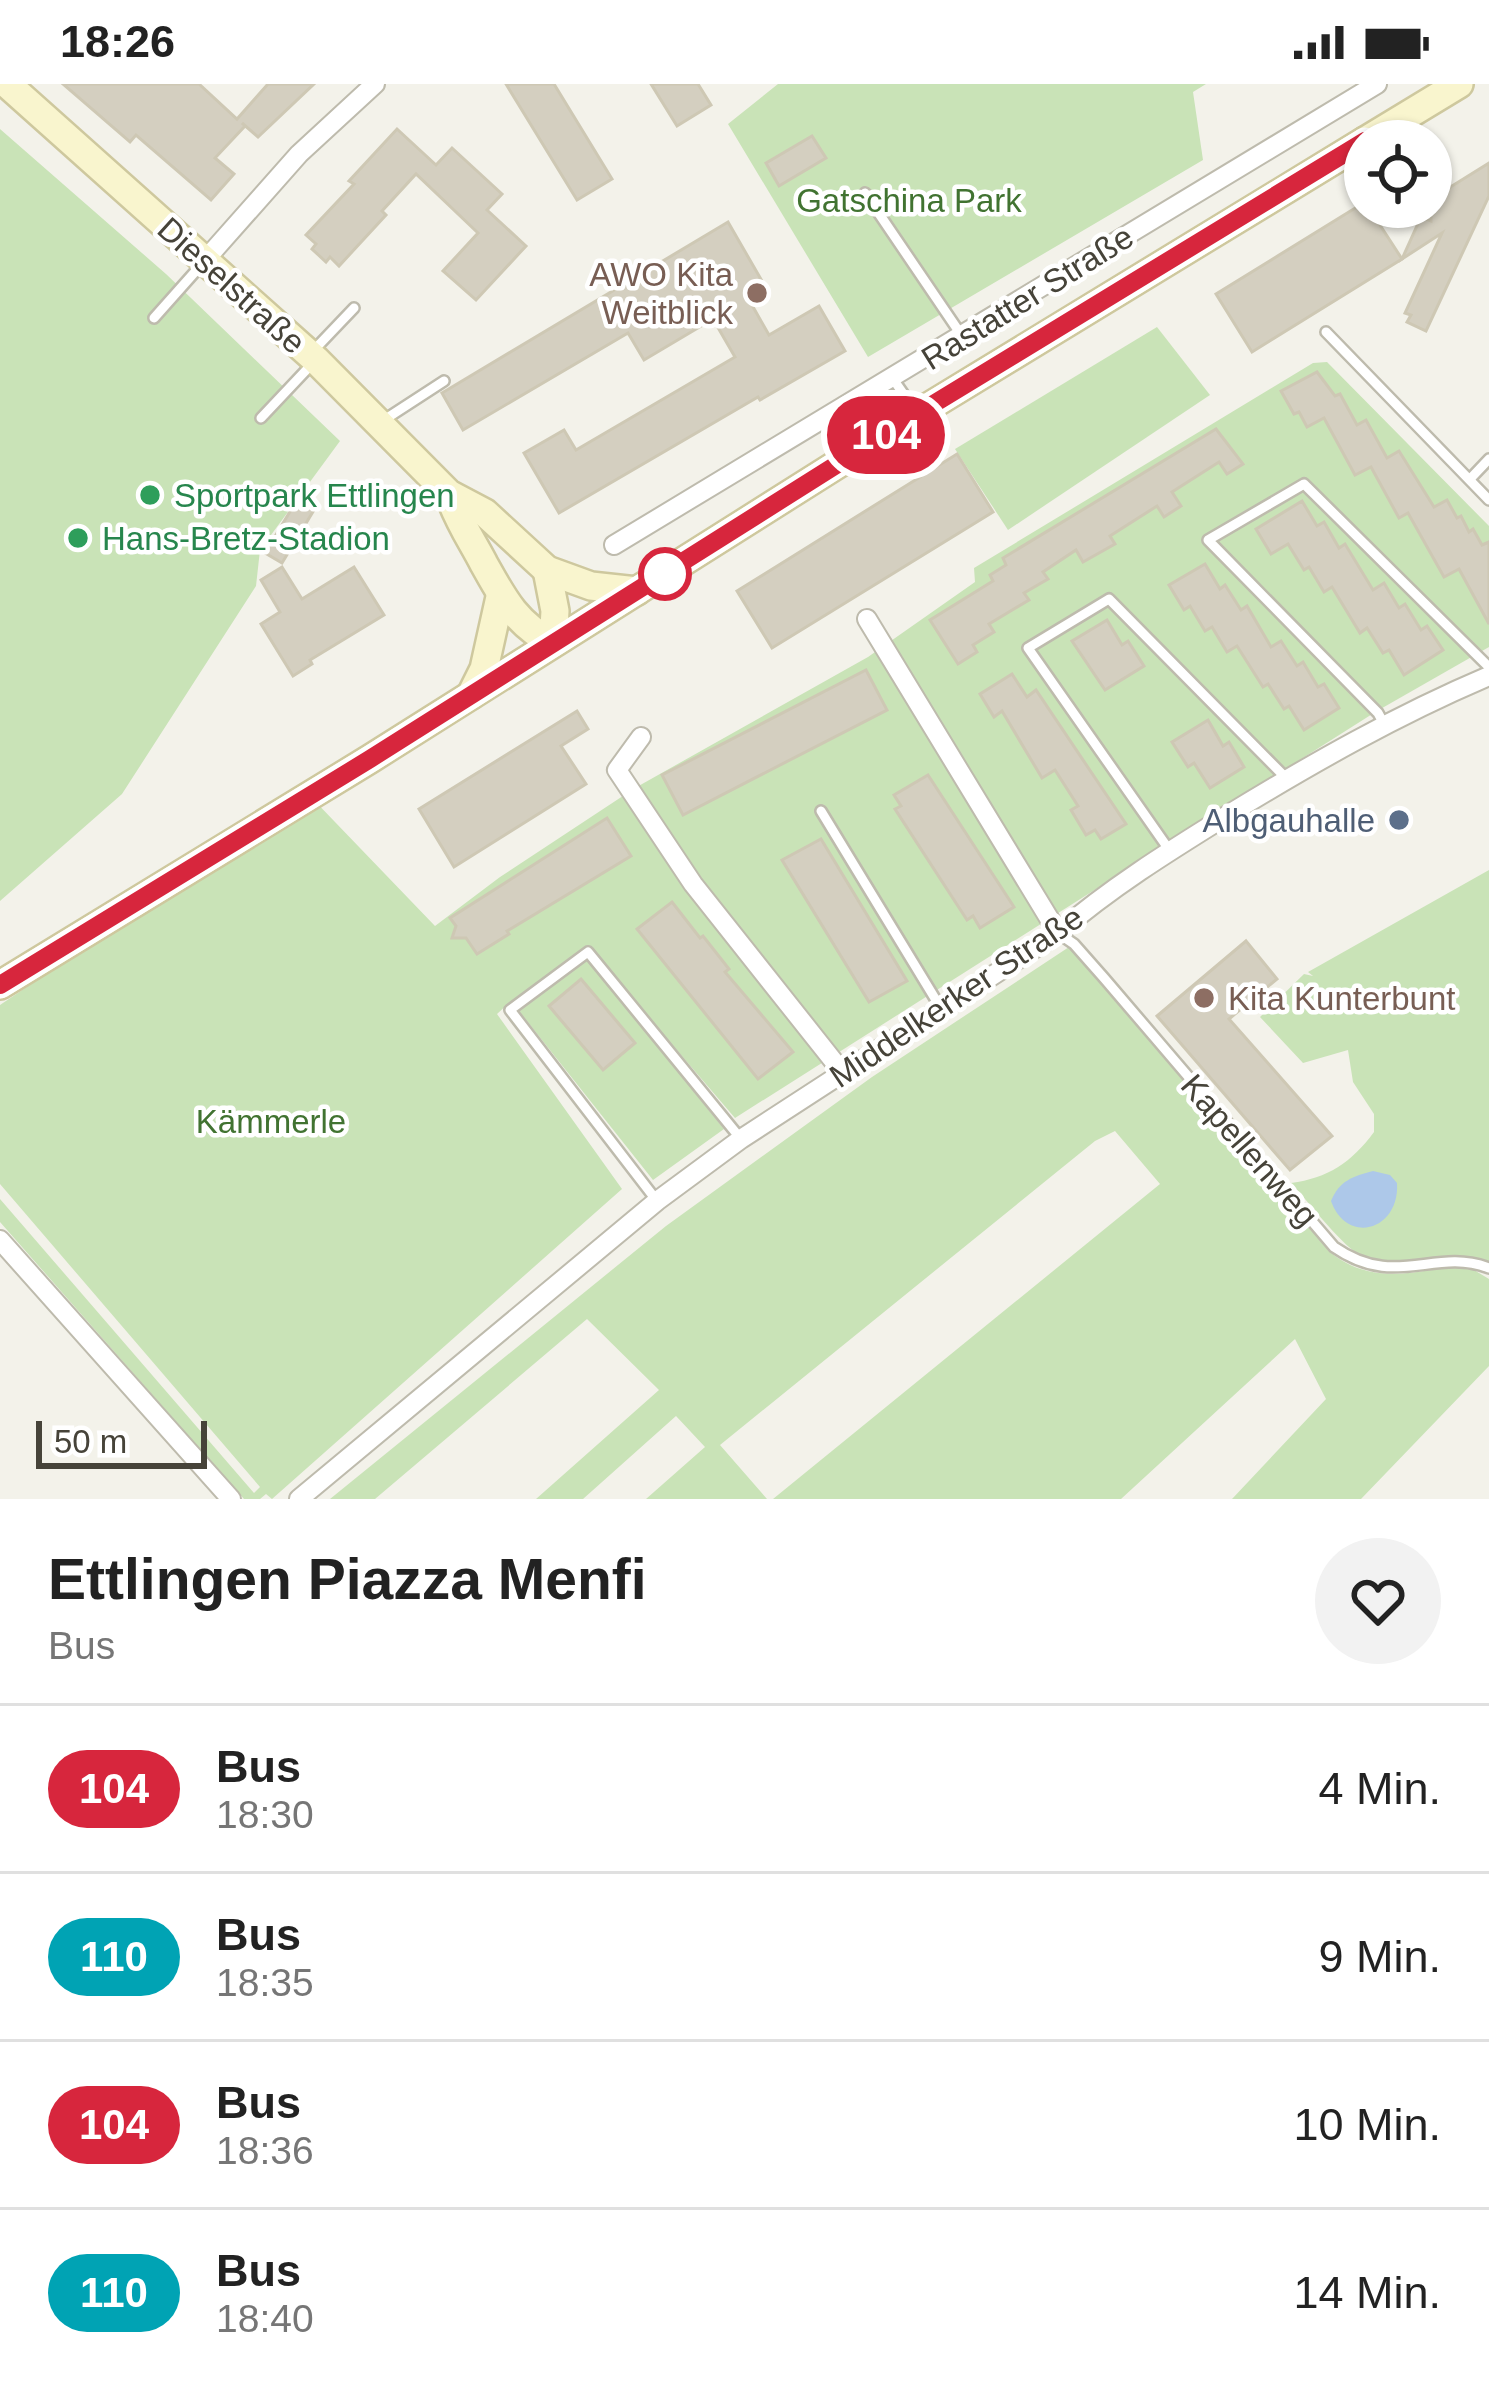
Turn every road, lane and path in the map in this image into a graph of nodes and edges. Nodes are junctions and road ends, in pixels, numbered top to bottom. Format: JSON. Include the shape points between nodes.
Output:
{"nodes":[{"id":1,"x":7,"y":84,"type":"edge"},
{"id":2,"x":375,"y":84,"type":"edge"},
{"id":3,"x":1377,"y":84,"type":"edge"},
{"id":4,"x":1459,"y":84,"type":"edge"},
{"id":5,"x":1400,"y":120,"type":"edge"},
{"id":6,"x":1344,"y":154,"type":"edge"},
{"id":7,"x":865,"y":193,"type":"dead end"},
{"id":8,"x":206,"y":260,"type":"junction"},
{"id":9,"x":354,"y":308,"type":"dead end"},
{"id":10,"x":154,"y":318,"type":"dead end"},
{"id":11,"x":1326,"y":332,"type":"dead end"},
{"id":12,"x":962,"y":336,"type":"junction"},
{"id":13,"x":313,"y":357,"type":"junction"},
{"id":14,"x":893,"y":379,"type":"junction"},
{"id":15,"x":444,"y":381,"type":"dead end"},
{"id":16,"x":917,"y":414,"type":"junction"},
{"id":17,"x":261,"y":418,"type":"dead end"},
{"id":18,"x":380,"y":424,"type":"junction"},
{"id":19,"x":1489,"y":459,"type":"edge"},
{"id":20,"x":1470,"y":479,"type":"junction"},
{"id":21,"x":449,"y":494,"type":"junction"},
{"id":22,"x":1489,"y":500,"type":"edge"},
{"id":23,"x":614,"y":545,"type":"dead end"},
{"id":24,"x":547,"y":570,"type":"junction"},
{"id":25,"x":637,"y":591,"type":"junction"},
{"id":26,"x":500,"y":597,"type":"junction"},
{"id":27,"x":867,"y":619,"type":"dead end"},
{"id":28,"x":553,"y":644,"type":"junction"},
{"id":29,"x":1489,"y":667,"type":"edge"},
{"id":30,"x":1489,"y":676,"type":"edge"},
{"id":31,"x":471,"y":695,"type":"junction"},
{"id":32,"x":1384,"y":724,"type":"junction"},
{"id":33,"x":641,"y":737,"type":"dead end"},
{"id":34,"x":1287,"y":779,"type":"junction"},
{"id":35,"x":821,"y":811,"type":"dead end"},
{"id":36,"x":1170,"y":851,"type":"junction"},
{"id":37,"x":1058,"y":932,"type":"junction"},
{"id":38,"x":0,"y":986,"type":"edge"},
{"id":39,"x":942,"y":1010,"type":"junction"},
{"id":40,"x":843,"y":1073,"type":"junction"},
{"id":41,"x":741,"y":1139,"type":"junction"},
{"id":42,"x":657,"y":1201,"type":"junction"},
{"id":43,"x":0,"y":1240,"type":"edge"},
{"id":44,"x":1489,"y":1268,"type":"edge"},
{"id":45,"x":231,"y":1499,"type":"edge"},
{"id":46,"x":299,"y":1499,"type":"edge"}],
"edges":[{"from":1,"to":8,"type":"main road","name":"Dieselstraße"},
{"from":2,"to":8,"type":"street","via":[[299,154]]},
{"from":3,"to":12,"type":"street","name":"Rastatter Straße"},
{"from":4,"to":5,"type":"main road","name":"Rastatter Straße"},
{"from":6,"to":16,"type":"main road","name":"Rastatter Straße"},
{"from":7,"to":12,"type":"lane"},
{"from":8,"to":10,"type":"lane"},
{"from":8,"to":13,"type":"main road","name":"Dieselstraße"},
{"from":9,"to":13,"type":"lane"},
{"from":11,"to":20,"type":"lane"},
{"from":12,"to":14,"type":"street","name":"Rastatter Straße"},
{"from":13,"to":17,"type":"lane"},
{"from":13,"to":18,"type":"main road","name":"Dieselstraße"},
{"from":14,"to":16,"type":"lane"},
{"from":14,"to":23,"type":"street","name":"Rastatter Straße"},
{"from":15,"to":18,"type":"lane"},
{"from":16,"to":25,"type":"main road","name":"Rastatter Straße"},
{"from":18,"to":21,"type":"main road","name":"Dieselstraße"},
{"from":19,"to":20,"type":"lane"},
{"from":20,"to":22,"type":"lane"},
{"from":21,"to":24,"type":"main road","name":"Dieselstraße","via":[[484,513]]},
{"from":21,"to":26,"type":"main road","name":"Dieselstraße"},
{"from":24,"to":25,"type":"main road","name":"Dieselstraße"},
{"from":24,"to":28,"type":"main road"},
{"from":25,"to":28,"type":"main road","name":"Rastatter Straße"},
{"from":26,"to":28,"type":"main road","name":"Dieselstraße"},
{"from":26,"to":31,"type":"main road"},
{"from":27,"to":37,"type":"street"},
{"from":28,"to":31,"type":"main road","name":"Rastatter Straße"},
{"from":29,"to":32,"type":"lane","via":[[1304,484],[1208,540]]},
{"from":30,"to":32,"type":"street","name":"Middelkerker Straße"},
{"from":31,"to":38,"type":"main road","name":"Rastatter Straße"},
{"from":32,"to":34,"type":"street","name":"Middelkerker Straße"},
{"from":33,"to":40,"type":"street","via":[[616,770],[626,789]]},
{"from":34,"to":36,"type":"street","name":"Middelkerker Straße"},
{"from":34,"to":36,"type":"lane","via":[[1109,599],[1028,648]]},
{"from":35,"to":39,"type":"lane"},
{"from":36,"to":37,"type":"street","name":"Middelkerker Straße"},
{"from":37,"to":39,"type":"street","name":"Middelkerker Straße"},
{"from":37,"to":44,"type":"lane","name":"Kapellenweg","via":[[1334,1247],[1354,1261],[1400,1270],[1466,1259]]},
{"from":39,"to":40,"type":"street","name":"Middelkerker Straße"},
{"from":40,"to":41,"type":"street","name":"Middelkerker Straße"},
{"from":41,"to":42,"type":"street","name":"Middelkerker Straße"},
{"from":41,"to":42,"type":"lane","via":[[588,952],[510,1010]]},
{"from":42,"to":46,"type":"street","name":"Middelkerker Straße"},
{"from":43,"to":45,"type":"street"}]}
